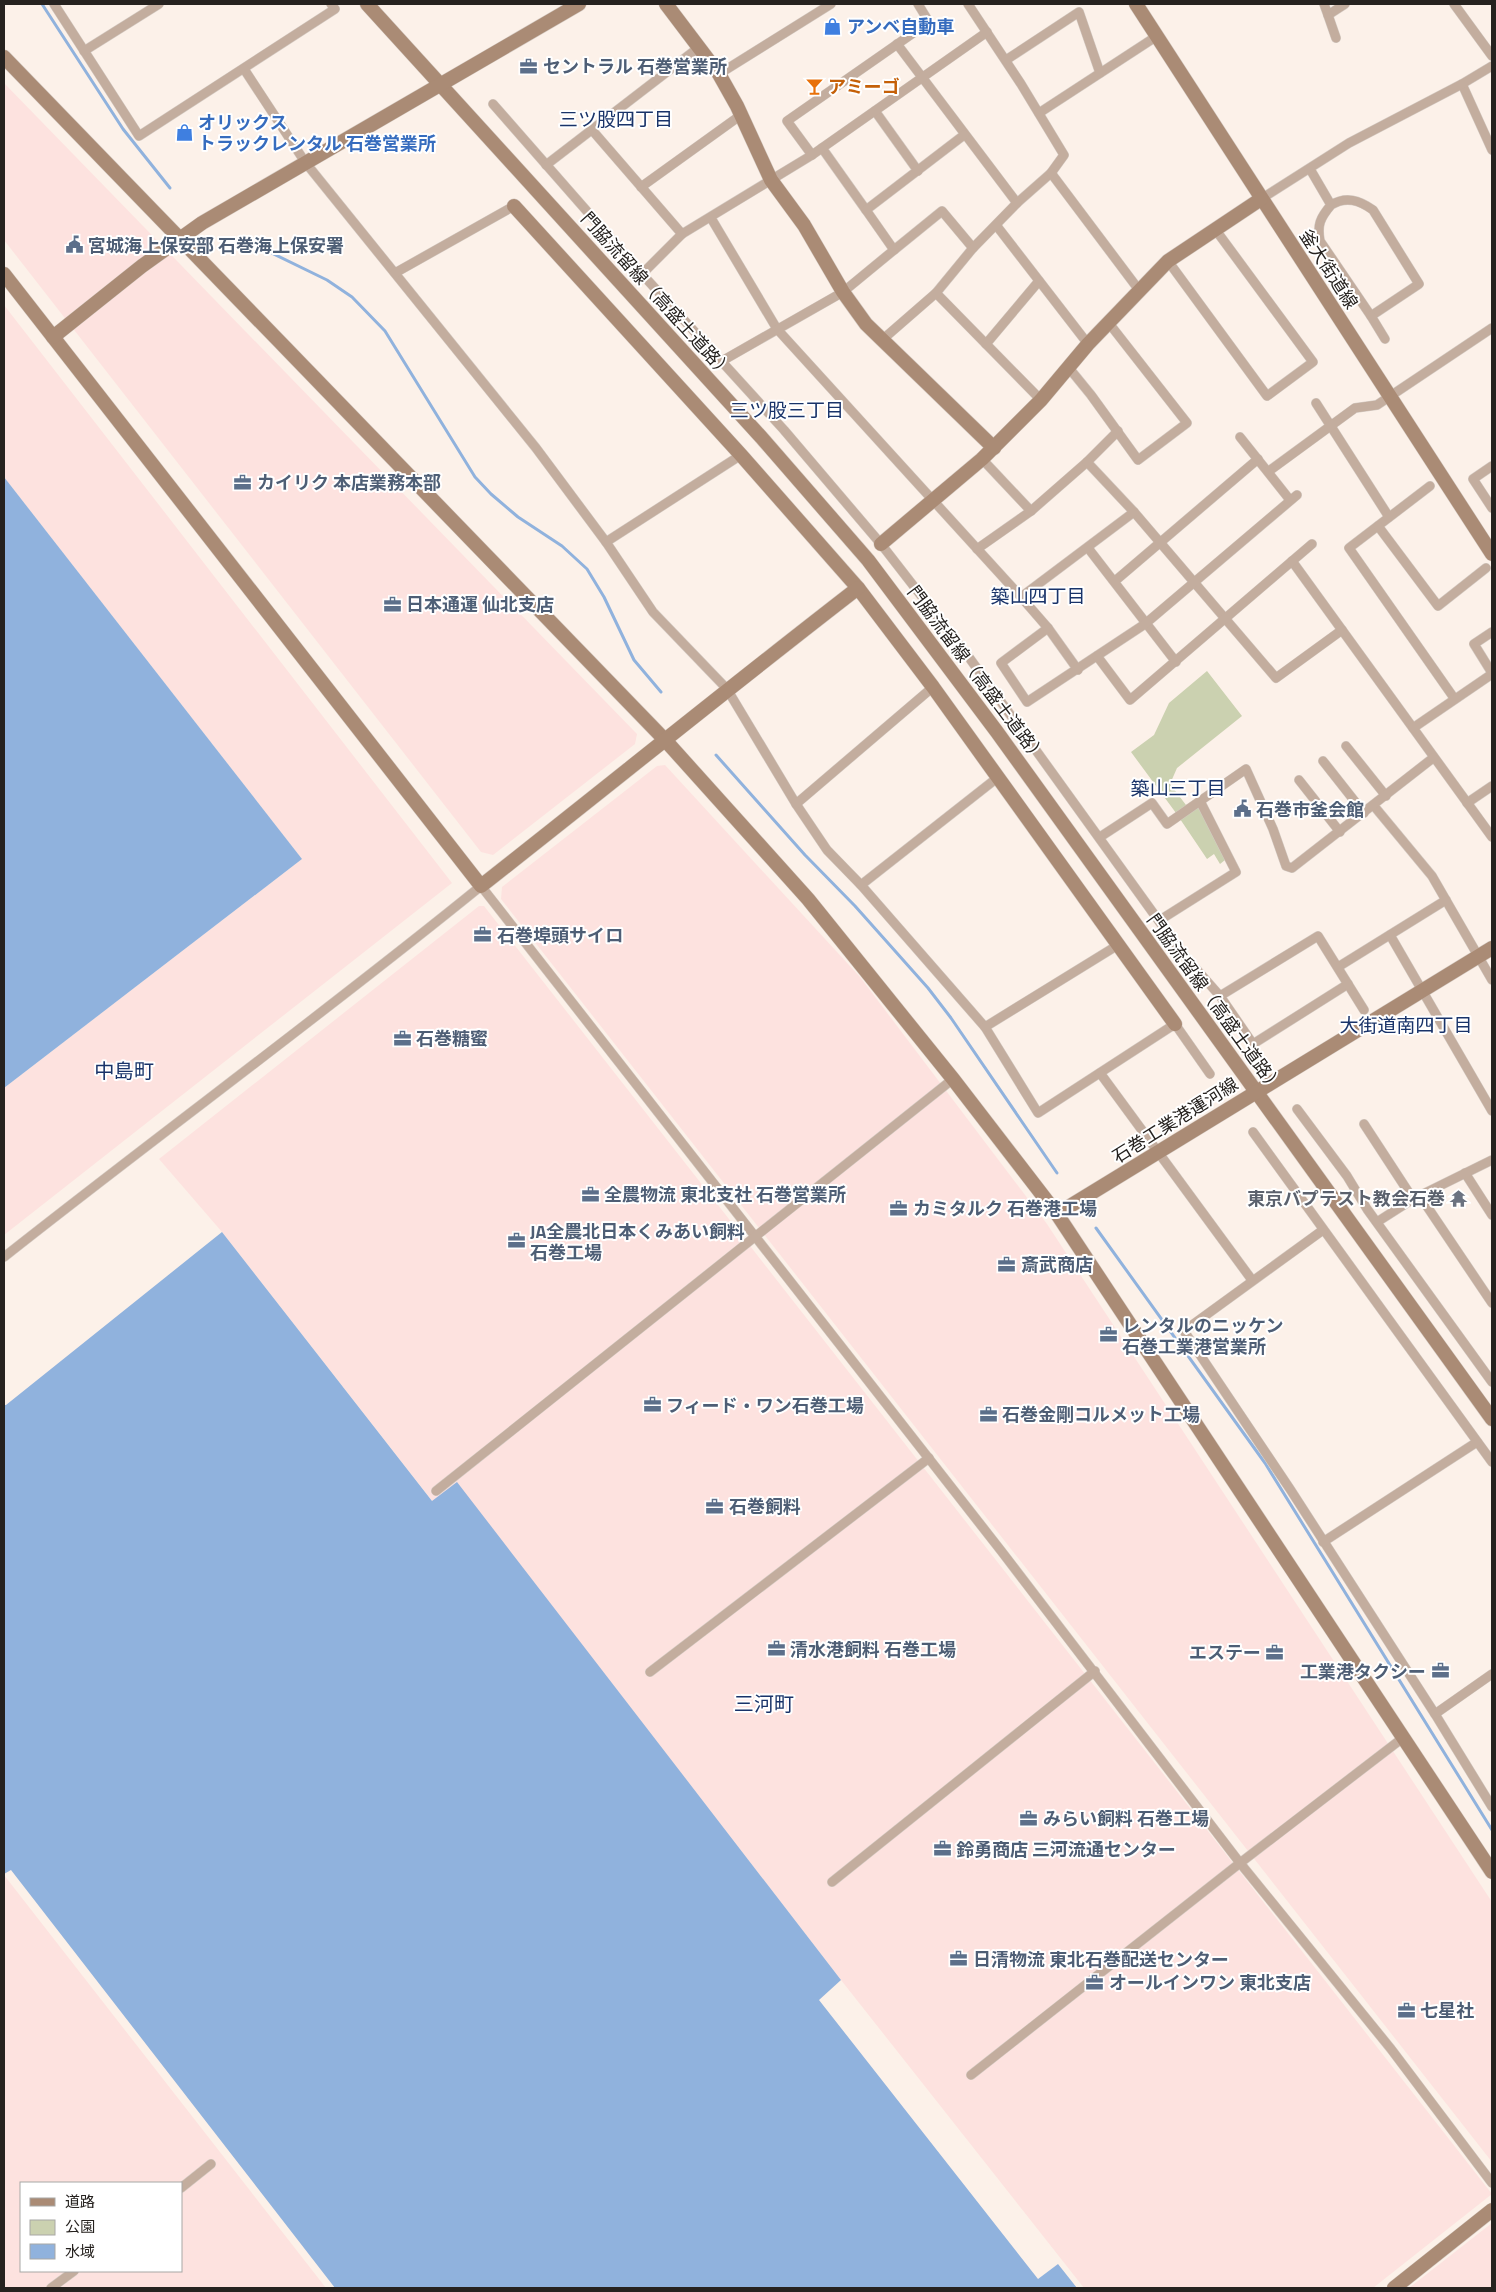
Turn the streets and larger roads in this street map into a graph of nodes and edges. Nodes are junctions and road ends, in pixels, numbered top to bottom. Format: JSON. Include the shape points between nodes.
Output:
{"nodes":[{"id":1,"x":54,"y":4,"type":"edge"},
{"id":2,"x":159,"y":4,"type":"edge"},
{"id":3,"x":331,"y":4,"type":"edge"},
{"id":4,"x":368,"y":4,"type":"edge"},
{"id":5,"x":579,"y":4,"type":"edge"},
{"id":6,"x":666,"y":4,"type":"edge"},
{"id":7,"x":831,"y":4,"type":"edge"},
{"id":8,"x":918,"y":4,"type":"edge"},
{"id":9,"x":968,"y":4,"type":"edge"},
{"id":10,"x":1136,"y":4,"type":"edge"},
{"id":11,"x":1324,"y":4,"type":"edge"},
{"id":12,"x":1345,"y":4,"type":"edge"},
{"id":13,"x":1454,"y":4,"type":"edge"},
{"id":14,"x":1328,"y":15,"type":"junction"},
{"id":15,"x":987,"y":32,"type":"junction"},
{"id":16,"x":1157,"y":36,"type":"junction"},
{"id":17,"x":1336,"y":38,"type":"dead end"},
{"id":18,"x":897,"y":44,"type":"junction"},
{"id":19,"x":698,"y":48,"type":"junction"},
{"id":20,"x":84,"y":51,"type":"junction"},
{"id":21,"x":1492,"y":56,"type":"edge"},
{"id":22,"x":4,"y":57,"type":"edge"},
{"id":23,"x":1006,"y":60,"type":"junction"},
{"id":24,"x":1492,"y":66,"type":"edge"},
{"id":25,"x":244,"y":69,"type":"junction"},
{"id":26,"x":1100,"y":73,"type":"junction"},
{"id":27,"x":719,"y":74,"type":"junction"},
{"id":28,"x":923,"y":78,"type":"junction"},
{"id":29,"x":441,"y":84,"type":"junction"},
{"id":30,"x":1462,"y":84,"type":"junction"},
{"id":31,"x":493,"y":104,"type":"dead end"},
{"id":32,"x":875,"y":111,"type":"junction"},
{"id":33,"x":1039,"y":113,"type":"junction"},
{"id":34,"x":741,"y":115,"type":"junction"},
{"id":35,"x":592,"y":130,"type":"junction"},
{"id":36,"x":964,"y":135,"type":"junction"},
{"id":37,"x":822,"y":148,"type":"junction"},
{"id":38,"x":1492,"y":150,"type":"edge"},
{"id":39,"x":812,"y":155,"type":"junction"},
{"id":40,"x":305,"y":162,"type":"junction"},
{"id":41,"x":546,"y":166,"type":"junction"},
{"id":42,"x":1310,"y":169,"type":"junction"},
{"id":43,"x":918,"y":171,"type":"junction"},
{"id":44,"x":1051,"y":174,"type":"junction"},
{"id":45,"x":771,"y":180,"type":"junction"},
{"id":46,"x":641,"y":187,"type":"junction"},
{"id":47,"x":1261,"y":199,"type":"junction"},
{"id":48,"x":1017,"y":203,"type":"junction"},
{"id":49,"x":1331,"y":205,"type":"junction"},
{"id":50,"x":514,"y":206,"type":"joint"},
{"id":51,"x":866,"y":210,"type":"junction"},
{"id":52,"x":711,"y":218,"type":"junction"},
{"id":53,"x":996,"y":225,"type":"junction"},
{"id":54,"x":1215,"y":229,"type":"junction"},
{"id":55,"x":682,"y":234,"type":"junction"},
{"id":56,"x":179,"y":239,"type":"junction"},
{"id":57,"x":973,"y":248,"type":"junction"},
{"id":58,"x":894,"y":250,"type":"junction"},
{"id":59,"x":1168,"y":261,"type":"junction"},
{"id":60,"x":395,"y":273,"type":"junction"},
{"id":61,"x":4,"y":274,"type":"edge"},
{"id":62,"x":642,"y":274,"type":"junction"},
{"id":63,"x":1039,"y":281,"type":"junction"},
{"id":64,"x":1139,"y":290,"type":"junction"},
{"id":65,"x":843,"y":292,"type":"junction"},
{"id":66,"x":936,"y":292,"type":"junction"},
{"id":67,"x":1371,"y":316,"type":"junction"},
{"id":68,"x":1108,"y":322,"type":"junction"},
{"id":69,"x":1492,"y":328,"type":"edge"},
{"id":70,"x":777,"y":330,"type":"junction"},
{"id":71,"x":53,"y":337,"type":"junction"},
{"id":72,"x":1386,"y":339,"type":"dead end"},
{"id":73,"x":882,"y":340,"type":"junction"},
{"id":74,"x":986,"y":344,"type":"junction"},
{"id":75,"x":1088,"y":344,"type":"junction"},
{"id":76,"x":722,"y":361,"type":"junction"},
{"id":77,"x":1069,"y":368,"type":"junction"},
{"id":78,"x":1390,"y":397,"type":"junction"},
{"id":79,"x":1041,"y":400,"type":"junction"},
{"id":80,"x":1316,"y":403,"type":"dead end"},
{"id":81,"x":1331,"y":426,"type":"junction"},
{"id":82,"x":1118,"y":431,"type":"junction"},
{"id":83,"x":1240,"y":437,"type":"dead end"},
{"id":84,"x":994,"y":448,"type":"junction"},
{"id":85,"x":742,"y":455,"type":"junction"},
{"id":86,"x":982,"y":459,"type":"junction"},
{"id":87,"x":1258,"y":459,"type":"junction"},
{"id":88,"x":1087,"y":462,"type":"junction"},
{"id":89,"x":1492,"y":466,"type":"edge"},
{"id":90,"x":1268,"y":471,"type":"junction"},
{"id":91,"x":1430,"y":486,"type":"dead end"},
{"id":92,"x":934,"y":502,"type":"junction"},
{"id":93,"x":1492,"y":508,"type":"edge"},
{"id":94,"x":1031,"y":511,"type":"junction"},
{"id":95,"x":1134,"y":512,"type":"junction"},
{"id":96,"x":1389,"y":517,"type":"junction"},
{"id":97,"x":1378,"y":526,"type":"junction"},
{"id":98,"x":606,"y":542,"type":"junction"},
{"id":99,"x":881,"y":544,"type":"junction"},
{"id":100,"x":1159,"y":544,"type":"junction"},
{"id":101,"x":1312,"y":544,"type":"dead end"},
{"id":102,"x":1088,"y":548,"type":"junction"},
{"id":103,"x":977,"y":549,"type":"junction"},
{"id":104,"x":1492,"y":554,"type":"edge"},
{"id":105,"x":1292,"y":561,"type":"junction"},
{"id":106,"x":1486,"y":568,"type":"dead end"},
{"id":107,"x":1115,"y":581,"type":"junction"},
{"id":108,"x":1192,"y":583,"type":"junction"},
{"id":109,"x":858,"y":588,"type":"junction"},
{"id":110,"x":1022,"y":597,"type":"junction"},
{"id":111,"x":1225,"y":620,"type":"junction"},
{"id":112,"x":1145,"y":624,"type":"junction"},
{"id":113,"x":1048,"y":628,"type":"junction"},
{"id":114,"x":1342,"y":630,"type":"junction"},
{"id":115,"x":1492,"y":632,"type":"edge"},
{"id":116,"x":1097,"y":656,"type":"junction"},
{"id":117,"x":1176,"y":662,"type":"junction"},
{"id":118,"x":1078,"y":670,"type":"junction"},
{"id":119,"x":1492,"y":673,"type":"edge"},
{"id":120,"x":933,"y":687,"type":"junction"},
{"id":121,"x":727,"y":689,"type":"junction"},
{"id":122,"x":1454,"y":698,"type":"junction"},
{"id":123,"x":1413,"y":728,"type":"junction"},
{"id":124,"x":666,"y":741,"type":"junction"},
{"id":125,"x":1346,"y":746,"type":"dead end"},
{"id":126,"x":1433,"y":758,"type":"junction"},
{"id":127,"x":1324,"y":761,"type":"dead end"},
{"id":128,"x":997,"y":778,"type":"junction"},
{"id":129,"x":1299,"y":780,"type":"dead end"},
{"id":130,"x":1492,"y":786,"type":"edge"},
{"id":131,"x":1386,"y":796,"type":"junction"},
{"id":132,"x":1200,"y":801,"type":"junction"},
{"id":133,"x":1467,"y":803,"type":"junction"},
{"id":134,"x":796,"y":804,"type":"junction"},
{"id":135,"x":1374,"y":806,"type":"junction"},
{"id":136,"x":1364,"y":813,"type":"junction"},
{"id":137,"x":1340,"y":832,"type":"junction"},
{"id":138,"x":1100,"y":837,"type":"junction"},
{"id":139,"x":1492,"y":837,"type":"edge"},
{"id":140,"x":861,"y":885,"type":"junction"},
{"id":141,"x":481,"y":886,"type":"junction"},
{"id":142,"x":1446,"y":900,"type":"junction"},
{"id":143,"x":1160,"y":920,"type":"junction"},
{"id":144,"x":1390,"y":935,"type":"junction"},
{"id":145,"x":1118,"y":945,"type":"junction"},
{"id":146,"x":1492,"y":948,"type":"edge"},
{"id":147,"x":1479,"y":956,"type":"junction"},
{"id":148,"x":1338,"y":967,"type":"junction"},
{"id":149,"x":1492,"y":980,"type":"edge"},
{"id":150,"x":1348,"y":984,"type":"junction"},
{"id":151,"x":1422,"y":991,"type":"junction"},
{"id":152,"x":1220,"y":996,"type":"junction"},
{"id":153,"x":1364,"y":1010,"type":"dead end"},
{"id":154,"x":1175,"y":1024,"type":"junction"},
{"id":155,"x":985,"y":1028,"type":"junction"},
{"id":156,"x":1100,"y":1073,"type":"junction"},
{"id":157,"x":1210,"y":1074,"type":"dead end"},
{"id":158,"x":953,"y":1079,"type":"junction"},
{"id":159,"x":1255,"y":1092,"type":"junction"},
{"id":160,"x":1297,"y":1109,"type":"dead end"},
{"id":161,"x":1492,"y":1111,"type":"edge"},
{"id":162,"x":1364,"y":1124,"type":"dead end"},
{"id":163,"x":1253,"y":1132,"type":"dead end"},
{"id":164,"x":1159,"y":1152,"type":"junction"},
{"id":165,"x":1492,"y":1160,"type":"edge"},
{"id":166,"x":1465,"y":1173,"type":"junction"},
{"id":167,"x":1417,"y":1198,"type":"junction"},
{"id":168,"x":1057,"y":1214,"type":"junction"},
{"id":169,"x":1492,"y":1215,"type":"edge"},
{"id":170,"x":1377,"y":1222,"type":"junction"},
{"id":171,"x":1322,"y":1230,"type":"junction"},
{"id":172,"x":756,"y":1236,"type":"junction"},
{"id":173,"x":4,"y":1257,"type":"edge"},
{"id":174,"x":1252,"y":1280,"type":"junction"},
{"id":175,"x":1492,"y":1303,"type":"edge"},
{"id":176,"x":1492,"y":1382,"type":"edge"},
{"id":177,"x":1492,"y":1419,"type":"edge"},
{"id":178,"x":1478,"y":1442,"type":"junction"},
{"id":179,"x":929,"y":1458,"type":"junction"},
{"id":180,"x":1492,"y":1462,"type":"edge"},
{"id":181,"x":436,"y":1491,"type":"dead end"},
{"id":182,"x":1324,"y":1542,"type":"junction"},
{"id":183,"x":1095,"y":1671,"type":"junction"},
{"id":184,"x":650,"y":1672,"type":"dead end"},
{"id":185,"x":1492,"y":1674,"type":"edge"},
{"id":186,"x":1435,"y":1714,"type":"junction"},
{"id":187,"x":1404,"y":1737,"type":"junction"},
{"id":188,"x":1492,"y":1807,"type":"edge"},
{"id":189,"x":1240,"y":1863,"type":"junction"},
{"id":190,"x":1492,"y":1872,"type":"edge"},
{"id":191,"x":832,"y":1882,"type":"dead end"},
{"id":192,"x":971,"y":2075,"type":"dead end"},
{"id":193,"x":211,"y":2164,"type":"dead end"},
{"id":194,"x":1492,"y":2183,"type":"edge"},
{"id":195,"x":182,"y":2187,"type":"edge"},
{"id":196,"x":1492,"y":2210,"type":"edge"},
{"id":197,"x":73,"y":2272,"type":"edge"},
{"id":198,"x":51,"y":2288,"type":"edge"},
{"id":199,"x":1394,"y":2288,"type":"edge"}],
"edges":[{"from":1,"to":20,"type":"street"},
{"from":2,"to":20,"type":"street"},
{"from":3,"to":25,"type":"street","via":[[335,9]]},
{"from":4,"to":29,"type":"street","name":"門脇流留線（高盛土道路）"},
{"from":5,"to":29,"type":"street"},
{"from":6,"to":19,"type":"street"},
{"from":7,"to":27,"type":"street"},
{"from":8,"to":18,"type":"street","via":[[929,22]]},
{"from":9,"to":15,"type":"street"},
{"from":10,"to":16,"type":"street","name":"釜大街道線"},
{"from":11,"to":14,"type":"street"},
{"from":12,"to":14,"type":"street"},
{"from":13,"to":21,"type":"street"},
{"from":14,"to":17,"type":"street"},
{"from":15,"to":23,"type":"street"},
{"from":15,"to":28,"type":"street"},
{"from":16,"to":26,"type":"street"},
{"from":16,"to":47,"type":"street","name":"釜大街道線"},
{"from":18,"to":28,"type":"street"},
{"from":18,"to":39,"type":"street","via":[[788,121]]},
{"from":19,"to":27,"type":"street"},
{"from":19,"to":35,"type":"street"},
{"from":20,"to":25,"type":"street","via":[[139,136]]},
{"from":22,"to":56,"type":"street"},
{"from":23,"to":26,"type":"street","via":[[1080,12]]},
{"from":23,"to":33,"type":"street"},
{"from":24,"to":30,"type":"street"},
{"from":25,"to":40,"type":"street"},
{"from":26,"to":33,"type":"street"},
{"from":27,"to":34,"type":"street"},
{"from":28,"to":32,"type":"street"},
{"from":28,"to":36,"type":"street"},
{"from":29,"to":40,"type":"street"},
{"from":29,"to":159,"type":"street","name":"門脇流留線（高盛土道路）","via":[[868,560],[997,732]]},
{"from":30,"to":38,"type":"street"},
{"from":30,"to":42,"type":"street","via":[[1349,143]]},
{"from":31,"to":41,"type":"street"},
{"from":32,"to":37,"type":"street"},
{"from":32,"to":43,"type":"street"},
{"from":33,"to":44,"type":"street","via":[[1064,156]]},
{"from":34,"to":45,"type":"street"},
{"from":34,"to":46,"type":"street"},
{"from":35,"to":41,"type":"street"},
{"from":35,"to":46,"type":"street"},
{"from":36,"to":43,"type":"street"},
{"from":36,"to":48,"type":"street"},
{"from":37,"to":39,"type":"street"},
{"from":37,"to":51,"type":"street"},
{"from":39,"to":45,"type":"street"},
{"from":40,"to":56,"type":"street"},
{"from":40,"to":60,"type":"street"},
{"from":41,"to":62,"type":"street"},
{"from":42,"to":47,"type":"street"},
{"from":42,"to":49,"type":"street"},
{"from":43,"to":51,"type":"street"},
{"from":44,"to":48,"type":"street"},
{"from":44,"to":64,"type":"street"},
{"from":45,"to":52,"type":"street"},
{"from":45,"to":65,"type":"street","via":[[804,225]]},
{"from":46,"to":55,"type":"street"},
{"from":47,"to":54,"type":"street"},
{"from":47,"to":78,"type":"street","name":"釜大街道線"},
{"from":48,"to":53,"type":"street"},
{"from":49,"to":67,"type":"street","via":[[1320,217],[1320,241]]},
{"from":49,"to":67,"type":"street","via":[[1340,200],[1352,200],[1363,202],[1373,210],[1419,284]]},
{"from":50,"to":60,"type":"street"},
{"from":50,"to":85,"type":"street"},
{"from":51,"to":58,"type":"street"},
{"from":52,"to":55,"type":"street"},
{"from":52,"to":70,"type":"street"},
{"from":53,"to":57,"type":"street"},
{"from":53,"to":63,"type":"street"},
{"from":54,"to":59,"type":"street"},
{"from":54,"to":59,"type":"street","via":[[1313,362],[1267,396]]},
{"from":55,"to":62,"type":"street"},
{"from":56,"to":71,"type":"street"},
{"from":56,"to":124,"type":"street"},
{"from":57,"to":58,"type":"street","via":[[942,211]]},
{"from":57,"to":66,"type":"street"},
{"from":58,"to":65,"type":"street"},
{"from":59,"to":64,"type":"street"},
{"from":60,"to":98,"type":"street","via":[[536,448]]},
{"from":61,"to":71,"type":"street"},
{"from":62,"to":76,"type":"street"},
{"from":63,"to":74,"type":"street"},
{"from":63,"to":75,"type":"street"},
{"from":64,"to":68,"type":"street"},
{"from":65,"to":70,"type":"street"},
{"from":65,"to":73,"type":"street"},
{"from":66,"to":73,"type":"street"},
{"from":66,"to":74,"type":"street"},
{"from":67,"to":72,"type":"street"},
{"from":68,"to":75,"type":"street"},
{"from":68,"to":82,"type":"street","via":[[1187,423],[1138,460]]},
{"from":69,"to":78,"type":"street"},
{"from":70,"to":76,"type":"street"},
{"from":70,"to":92,"type":"street"},
{"from":71,"to":141,"type":"street"},
{"from":73,"to":84,"type":"street"},
{"from":74,"to":79,"type":"street"},
{"from":75,"to":77,"type":"street"},
{"from":76,"to":99,"type":"street"},
{"from":77,"to":79,"type":"street"},
{"from":77,"to":82,"type":"street"},
{"from":78,"to":81,"type":"street","via":[[1377,405],[1355,408]]},
{"from":78,"to":104,"type":"street","name":"釜大街道線"},
{"from":79,"to":84,"type":"street"},
{"from":80,"to":81,"type":"street"},
{"from":81,"to":90,"type":"street"},
{"from":81,"to":96,"type":"street"},
{"from":82,"to":88,"type":"street"},
{"from":83,"to":87,"type":"street"},
{"from":84,"to":86,"type":"street"},
{"from":85,"to":98,"type":"street"},
{"from":85,"to":109,"type":"street"},
{"from":86,"to":92,"type":"street"},
{"from":86,"to":94,"type":"street"},
{"from":87,"to":90,"type":"street"},
{"from":87,"to":100,"type":"street"},
{"from":88,"to":94,"type":"street"},
{"from":88,"to":95,"type":"street"},
{"from":89,"to":93,"type":"street","via":[[1473,479]]},
{"from":90,"to":108,"type":"street","via":[[1294,498]]},
{"from":91,"to":96,"type":"street"},
{"from":92,"to":99,"type":"street"},
{"from":92,"to":103,"type":"street"},
{"from":94,"to":103,"type":"street"},
{"from":95,"to":100,"type":"street"},
{"from":95,"to":102,"type":"street"},
{"from":96,"to":97,"type":"street"},
{"from":97,"to":106,"type":"street","via":[[1438,606]]},
{"from":97,"to":122,"type":"street","via":[[1349,548]]},
{"from":98,"to":121,"type":"street","via":[[653,612]]},
{"from":99,"to":138,"type":"street","via":[[968,656]]},
{"from":100,"to":107,"type":"street"},
{"from":100,"to":108,"type":"street"},
{"from":101,"to":105,"type":"street"},
{"from":102,"to":107,"type":"street"},
{"from":102,"to":110,"type":"street"},
{"from":103,"to":110,"type":"street"},
{"from":105,"to":111,"type":"street"},
{"from":105,"to":114,"type":"street"},
{"from":107,"to":112,"type":"street"},
{"from":108,"to":111,"type":"street"},
{"from":108,"to":112,"type":"street"},
{"from":109,"to":120,"type":"street"},
{"from":109,"to":121,"type":"street"},
{"from":110,"to":113,"type":"street"},
{"from":111,"to":114,"type":"street","via":[[1276,678]]},
{"from":111,"to":117,"type":"street"},
{"from":112,"to":116,"type":"street"},
{"from":112,"to":117,"type":"street"},
{"from":113,"to":118,"type":"street"},
{"from":113,"to":118,"type":"street","via":[[1001,663],[1027,702]]},
{"from":114,"to":123,"type":"street"},
{"from":115,"to":119,"type":"street","via":[[1474,644]]},
{"from":116,"to":117,"type":"street","via":[[1130,700]]},
{"from":116,"to":118,"type":"street"},
{"from":119,"to":122,"type":"street"},
{"from":120,"to":128,"type":"street"},
{"from":120,"to":134,"type":"street"},
{"from":121,"to":124,"type":"street"},
{"from":121,"to":134,"type":"street"},
{"from":122,"to":123,"type":"street"},
{"from":123,"to":126,"type":"street"},
{"from":124,"to":141,"type":"street"},
{"from":124,"to":158,"type":"street","via":[[808,899]]},
{"from":125,"to":131,"type":"street"},
{"from":126,"to":131,"type":"street"},
{"from":126,"to":133,"type":"street"},
{"from":127,"to":136,"type":"street"},
{"from":128,"to":140,"type":"street"},
{"from":128,"to":145,"type":"street"},
{"from":129,"to":137,"type":"street"},
{"from":130,"to":133,"type":"street"},
{"from":131,"to":135,"type":"street"},
{"from":132,"to":137,"type":"street","via":[[1246,769],[1286,866],[1292,868]]},
{"from":132,"to":138,"type":"street","via":[[1167,824],[1152,803]]},
{"from":132,"to":143,"type":"street","via":[[1236,872]]},
{"from":133,"to":139,"type":"street"},
{"from":134,"to":140,"type":"street","via":[[827,850]]},
{"from":135,"to":136,"type":"street"},
{"from":135,"to":142,"type":"street","via":[[1432,876]]},
{"from":136,"to":137,"type":"street"},
{"from":138,"to":143,"type":"street"},
{"from":140,"to":155,"type":"street"},
{"from":141,"to":172,"type":"street"},
{"from":141,"to":173,"type":"street","via":[[383,966]]},
{"from":142,"to":144,"type":"street"},
{"from":142,"to":147,"type":"street"},
{"from":143,"to":152,"type":"street","via":[[1182,952]]},
{"from":144,"to":148,"type":"street"},
{"from":144,"to":151,"type":"street"},
{"from":145,"to":154,"type":"street"},
{"from":145,"to":155,"type":"street"},
{"from":146,"to":147,"type":"street","name":"石巻工業港運河線"},
{"from":147,"to":149,"type":"street"},
{"from":147,"to":151,"type":"street","name":"石巻工業港運河線"},
{"from":148,"to":150,"type":"street"},
{"from":148,"to":152,"type":"street","via":[[1318,936]]},
{"from":150,"to":152,"type":"street","via":[[1253,1044]]},
{"from":150,"to":153,"type":"street"},
{"from":151,"to":159,"type":"street","name":"石巻工業港運河線"},
{"from":151,"to":161,"type":"street"},
{"from":154,"to":156,"type":"street"},
{"from":154,"to":157,"type":"street"},
{"from":155,"to":156,"type":"street","via":[[1038,1113]]},
{"from":156,"to":164,"type":"street"},
{"from":158,"to":168,"type":"street"},
{"from":158,"to":172,"type":"street"},
{"from":159,"to":164,"type":"street","name":"石巻工業港運河線"},
{"from":159,"to":177,"type":"street","name":"門脇流留線（高盛土道路）"},
{"from":160,"to":170,"type":"street"},
{"from":162,"to":167,"type":"street"},
{"from":163,"to":171,"type":"street"},
{"from":164,"to":168,"type":"street","name":"石巻工業港運河線"},
{"from":164,"to":174,"type":"street"},
{"from":165,"to":166,"type":"street"},
{"from":166,"to":167,"type":"street"},
{"from":166,"to":169,"type":"street"},
{"from":167,"to":170,"type":"street"},
{"from":167,"to":175,"type":"street"},
{"from":168,"to":187,"type":"street"},
{"from":170,"to":176,"type":"street"},
{"from":171,"to":174,"type":"street"},
{"from":171,"to":178,"type":"street"},
{"from":172,"to":179,"type":"street"},
{"from":172,"to":181,"type":"street"},
{"from":174,"to":182,"type":"street","via":[[1184,1331]]},
{"from":178,"to":180,"type":"street"},
{"from":178,"to":182,"type":"street"},
{"from":179,"to":183,"type":"street"},
{"from":179,"to":184,"type":"street"},
{"from":182,"to":186,"type":"street"},
{"from":183,"to":189,"type":"street"},
{"from":183,"to":191,"type":"street"},
{"from":185,"to":186,"type":"street"},
{"from":186,"to":188,"type":"street"},
{"from":187,"to":189,"type":"street"},
{"from":187,"to":190,"type":"street"},
{"from":189,"to":192,"type":"street"},
{"from":189,"to":194,"type":"street","via":[[1391,2050]]},
{"from":193,"to":195,"type":"street"},
{"from":196,"to":199,"type":"street"},
{"from":197,"to":198,"type":"street"}]}
